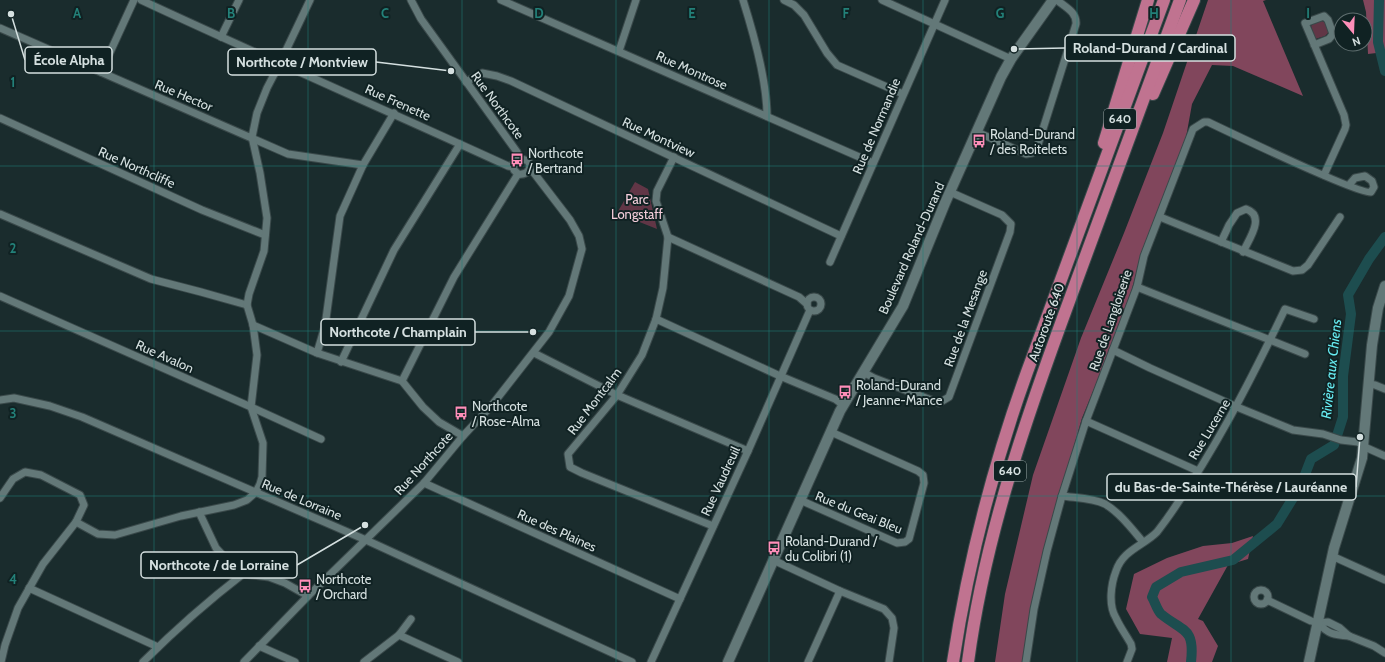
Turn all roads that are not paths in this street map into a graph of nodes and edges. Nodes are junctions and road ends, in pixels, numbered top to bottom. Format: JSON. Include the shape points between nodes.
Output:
{"nodes":[{"id":1,"x":134,"y":0,"type":"edge"},
{"id":2,"x":141,"y":0,"type":"edge"},
{"id":3,"x":239,"y":0,"type":"edge"},
{"id":4,"x":310,"y":0,"type":"edge"},
{"id":5,"x":410,"y":0,"type":"edge"},
{"id":6,"x":501,"y":0,"type":"edge"},
{"id":7,"x":636,"y":0,"type":"edge"},
{"id":8,"x":743,"y":0,"type":"edge"},
{"id":9,"x":784,"y":0,"type":"edge"},
{"id":10,"x":882,"y":0,"type":"edge"},
{"id":11,"x":945,"y":0,"type":"edge"},
{"id":12,"x":1052,"y":0,"type":"edge"},
{"id":13,"x":1057,"y":0,"type":"edge"},
{"id":14,"x":1148,"y":0,"type":"edge"},
{"id":15,"x":1164,"y":0,"type":"edge"},
{"id":16,"x":1180,"y":0,"type":"edge"},
{"id":17,"x":1194,"y":0,"type":"edge"},
{"id":18,"x":934,"y":24,"type":"junction"},
{"id":19,"x":0,"y":28,"type":"edge"},
{"id":20,"x":221,"y":37,"type":"junction"},
{"id":21,"x":1314,"y":45,"type":"dead end"},
{"id":22,"x":619,"y":52,"type":"junction"},
{"id":23,"x":1011,"y":58,"type":"junction"},
{"id":24,"x":280,"y":63,"type":"junction"},
{"id":25,"x":101,"y":72,"type":"junction"},
{"id":26,"x":466,"y":82,"type":"junction"},
{"id":27,"x":903,"y":94,"type":"junction"},
{"id":28,"x":394,"y":113,"type":"junction"},
{"id":29,"x":767,"y":116,"type":"junction"},
{"id":30,"x":0,"y":118,"type":"edge"},
{"id":31,"x":977,"y":132,"type":"junction"},
{"id":32,"x":252,"y":138,"type":"junction"},
{"id":33,"x":460,"y":144,"type":"junction"},
{"id":34,"x":674,"y":157,"type":"junction"},
{"id":35,"x":519,"y":158,"type":"junction"},
{"id":36,"x":873,"y":163,"type":"junction"},
{"id":37,"x":363,"y":165,"type":"junction"},
{"id":38,"x":513,"y":167,"type":"junction"},
{"id":39,"x":529,"y":170,"type":"junction"},
{"id":40,"x":518,"y":174,"type":"junction"},
{"id":41,"x":1324,"y":175,"type":"junction"},
{"id":42,"x":1113,"y":181,"type":"junction"},
{"id":43,"x":1349,"y":186,"type":"dead end"},
{"id":44,"x":950,"y":192,"type":"junction"},
{"id":45,"x":0,"y":214,"type":"edge"},
{"id":46,"x":1160,"y":217,"type":"junction"},
{"id":47,"x":1340,"y":217,"type":"dead end"},
{"id":48,"x":265,"y":235,"type":"junction"},
{"id":49,"x":841,"y":236,"type":"junction"},
{"id":50,"x":668,"y":237,"type":"junction"},
{"id":51,"x":1076,"y":239,"type":"junction"},
{"id":52,"x":1222,"y":242,"type":"junction"},
{"id":53,"x":1244,"y":252,"type":"junction"},
{"id":54,"x":830,"y":262,"type":"dead end"},
{"id":55,"x":1385,"y":286,"type":"edge"},
{"id":56,"x":1137,"y":287,"type":"junction"},
{"id":57,"x":0,"y":296,"type":"edge"},
{"id":58,"x":247,"y":305,"type":"junction"},
{"id":59,"x":1381,"y":317,"type":"edge"},
{"id":60,"x":656,"y":319,"type":"junction"},
{"id":61,"x":1314,"y":319,"type":"dead end"},
{"id":62,"x":253,"y":325,"type":"junction"},
{"id":63,"x":1270,"y":340,"type":"junction"},
{"id":64,"x":1114,"y":350,"type":"junction"},
{"id":65,"x":317,"y":353,"type":"junction"},
{"id":66,"x":534,"y":353,"type":"junction"},
{"id":67,"x":1305,"y":354,"type":"dead end"},
{"id":68,"x":341,"y":362,"type":"junction"},
{"id":69,"x":863,"y":372,"type":"junction"},
{"id":70,"x":780,"y":376,"type":"junction"},
{"id":71,"x":402,"y":381,"type":"junction"},
{"id":72,"x":1368,"y":384,"type":"junction"},
{"id":73,"x":1385,"y":389,"type":"edge"},
{"id":74,"x":617,"y":395,"type":"junction"},
{"id":75,"x":0,"y":400,"type":"edge"},
{"id":76,"x":843,"y":405,"type":"junction"},
{"id":77,"x":251,"y":407,"type":"junction"},
{"id":78,"x":1237,"y":407,"type":"junction"},
{"id":79,"x":1086,"y":421,"type":"junction"},
{"id":80,"x":831,"y":432,"type":"junction"},
{"id":81,"x":463,"y":436,"type":"junction"},
{"id":82,"x":320,"y":439,"type":"dead end"},
{"id":83,"x":1363,"y":446,"type":"junction"},
{"id":84,"x":748,"y":451,"type":"junction"},
{"id":85,"x":1385,"y":456,"type":"edge"},
{"id":86,"x":1198,"y":471,"type":"junction"},
{"id":87,"x":424,"y":483,"type":"junction"},
{"id":88,"x":256,"y":492,"type":"junction"},
{"id":89,"x":1062,"y":496,"type":"junction"},
{"id":90,"x":0,"y":498,"type":"edge"},
{"id":91,"x":800,"y":500,"type":"junction"},
{"id":92,"x":199,"y":512,"type":"junction"},
{"id":93,"x":76,"y":522,"type":"junction"},
{"id":94,"x":713,"y":526,"type":"junction"},
{"id":95,"x":366,"y":540,"type":"junction"},
{"id":96,"x":1143,"y":542,"type":"junction"},
{"id":97,"x":1332,"y":556,"type":"junction"},
{"id":98,"x":773,"y":560,"type":"junction"},
{"id":99,"x":243,"y":574,"type":"junction"},
{"id":100,"x":1385,"y":580,"type":"edge"},
{"id":101,"x":29,"y":588,"type":"junction"},
{"id":102,"x":840,"y":592,"type":"junction"},
{"id":103,"x":308,"y":596,"type":"junction"},
{"id":104,"x":680,"y":599,"type":"junction"},
{"id":105,"x":1267,"y":600,"type":"dead end"},
{"id":106,"x":411,"y":619,"type":"dead end"},
{"id":107,"x":1318,"y":623,"type":"junction"},
{"id":108,"x":399,"y":635,"type":"junction"},
{"id":109,"x":259,"y":646,"type":"junction"},
{"id":110,"x":158,"y":647,"type":"junction"},
{"id":111,"x":1385,"y":652,"type":"edge"},
{"id":112,"x":1,"y":662,"type":"edge"},
{"id":113,"x":143,"y":662,"type":"edge"},
{"id":114,"x":244,"y":662,"type":"edge"},
{"id":115,"x":296,"y":662,"type":"edge"},
{"id":116,"x":364,"y":662,"type":"edge"},
{"id":117,"x":458,"y":662,"type":"edge"},
{"id":118,"x":632,"y":662,"type":"edge"},
{"id":119,"x":651,"y":662,"type":"edge"},
{"id":120,"x":728,"y":662,"type":"edge"},
{"id":121,"x":808,"y":662,"type":"edge"},
{"id":122,"x":888,"y":662,"type":"edge"},
{"id":123,"x":953,"y":662,"type":"edge"},
{"id":124,"x":968,"y":662,"type":"edge"},
{"id":125,"x":1026,"y":662,"type":"edge"},
{"id":126,"x":1127,"y":662,"type":"edge"},
{"id":127,"x":1309,"y":662,"type":"edge"}],
"edges":[{"from":1,"to":25,"type":"street"},
{"from":2,"to":20,"type":"street","name":"Rue Frenette"},
{"from":3,"to":20,"type":"street"},
{"from":4,"to":24,"type":"street"},
{"from":5,"to":26,"type":"street","name":"Rue Northcote"},
{"from":6,"to":22,"type":"street","name":"Rue Montrose"},
{"from":7,"to":22,"type":"street"},
{"from":8,"to":29,"type":"street","via":[[755,38],[767,102]]},
{"from":9,"to":27,"type":"street","via":[[804,15],[837,65]]},
{"from":10,"to":18,"type":"street"},
{"from":11,"to":18,"type":"street","name":"Rue de Normandie"},
{"from":12,"to":23,"type":"street","name":"Boulevard Roland-Durand"},
{"from":13,"to":31,"type":"street","via":[[1073,13],[1076,24],[1037,148],[1026,154]]},
{"from":14,"to":51,"type":"highway"},
{"from":15,"to":51,"type":"highway","name":"Autoroute 640","number":"640"},
{"from":16,"to":42,"type":"highway","name":"Autoroute 640","number":"640"},
{"from":17,"to":42,"type":"highway"},
{"from":18,"to":23,"type":"street"},
{"from":18,"to":27,"type":"street","name":"Rue de Normandie"},
{"from":19,"to":25,"type":"street","name":"Rue Hector"},
{"from":20,"to":24,"type":"street","name":"Rue Frenette"},
{"from":21,"to":41,"type":"street","via":[[1346,125]]},
{"from":22,"to":29,"type":"street","name":"Rue Montrose"},
{"from":23,"to":31,"type":"street","name":"Boulevard Roland-Durand"},
{"from":24,"to":28,"type":"street","name":"Rue Frenette"},
{"from":24,"to":32,"type":"street","via":[[266,88]]},
{"from":25,"to":32,"type":"street","name":"Rue Hector"},
{"from":26,"to":34,"type":"street","name":"Rue Montview","via":[[482,74],[511,81]]},
{"from":26,"to":35,"type":"street","name":"Rue Northcote"},
{"from":27,"to":36,"type":"street","name":"Rue de Normandie"},
{"from":28,"to":33,"type":"street","name":"Rue Frenette"},
{"from":28,"to":37,"type":"street"},
{"from":29,"to":36,"type":"street","name":"Rue Montrose"},
{"from":30,"to":48,"type":"street","name":"Rue Northcliffe","via":[[202,210]]},
{"from":31,"to":44,"type":"street","name":"Boulevard Roland-Durand"},
{"from":32,"to":37,"type":"street","name":"Rue Hector","via":[[288,154]]},
{"from":32,"to":48,"type":"street","via":[[267,218]]},
{"from":33,"to":38,"type":"street","name":"Rue Frenette"},
{"from":33,"to":68,"type":"street","via":[[394,250]]},
{"from":34,"to":49,"type":"street","name":"Rue Montview"},
{"from":34,"to":50,"type":"street","name":"Rue Montcalm","via":[[657,191],[656,202]]},
{"from":35,"to":38,"type":"street","via":[[514,161]]},
{"from":35,"to":39,"type":"street","name":"Rue Northcote","via":[[528,161]]},
{"from":36,"to":49,"type":"street","name":"Rue de Normandie"},
{"from":37,"to":65,"type":"street","via":[[340,216],[325,326]]},
{"from":38,"to":40,"type":"street"},
{"from":39,"to":40,"type":"street"},
{"from":39,"to":66,"type":"street","name":"Rue Northcote","via":[[570,220],[579,236],[582,249],[569,296]]},
{"from":40,"to":71,"type":"street","via":[[454,277]]},
{"from":41,"to":43,"type":"street","name":"Rue de Langloiserie"},
{"from":41,"to":46,"type":"street","name":"Rue de Langloiserie","via":[[1204,122],[1193,129]]},
{"from":42,"to":124,"type":"highway","name":"Autoroute 640","number":"640","via":[[1016,451],[996,520]]},
{"from":44,"to":69,"type":"street","name":"Boulevard Roland-Durand","via":[[903,306]]},
{"from":44,"to":69,"type":"street","name":"Rue de la Mesange","via":[[1002,215],[1011,224],[949,397],[939,403]]},
{"from":45,"to":58,"type":"street","via":[[151,279]]},
{"from":46,"to":52,"type":"street"},
{"from":46,"to":56,"type":"street","name":"Rue de Langloiserie","via":[[1144,256]]},
{"from":47,"to":53,"type":"street","via":[[1308,266],[1302,270],[1293,271]]},
{"from":48,"to":58,"type":"street","via":[[264,251]]},
{"from":49,"to":54,"type":"street","name":"Rue de Normandie"},
{"from":50,"to":60,"type":"street","name":"Rue Montcalm","via":[[663,288]]},
{"from":50,"to":70,"type":"street","name":"Rue Vaudreuil","via":[[799,297],[808,307]]},
{"from":51,"to":123,"type":"highway","name":"Autoroute 640","number":"640","via":[[1017,399],[998,460],[973,555]]},
{"from":52,"to":53,"type":"street"},
{"from":52,"to":53,"type":"street","via":[[1237,213],[1246,209],[1252,211],[1257,224]]},
{"from":55,"to":59,"type":"street"},
{"from":56,"to":63,"type":"street"},
{"from":56,"to":64,"type":"street","name":"Rue de Langloiserie"},
{"from":57,"to":77,"type":"street","name":"Rue Avalon"},
{"from":58,"to":62,"type":"street"},
{"from":59,"to":72,"type":"street"},
{"from":60,"to":70,"type":"street"},
{"from":60,"to":74,"type":"street","name":"Rue Montcalm","via":[[642,355]]},
{"from":61,"to":63,"type":"street","name":"Rue Lucerne","via":[[1285,309]]},
{"from":62,"to":65,"type":"street"},
{"from":62,"to":77,"type":"street","via":[[257,355]]},
{"from":63,"to":67,"type":"street"},
{"from":63,"to":78,"type":"street","name":"Rue Lucerne"},
{"from":64,"to":78,"type":"street"},
{"from":64,"to":79,"type":"street","name":"Rue de Langloiserie"},
{"from":65,"to":68,"type":"street"},
{"from":66,"to":74,"type":"street"},
{"from":66,"to":81,"type":"street","name":"Rue Northcote"},
{"from":68,"to":71,"type":"street"},
{"from":69,"to":76,"type":"street","name":"Boulevard Roland-Durand"},
{"from":70,"to":76,"type":"street","via":[[835,399]]},
{"from":70,"to":84,"type":"street","name":"Rue Vaudreuil"},
{"from":71,"to":81,"type":"street","via":[[439,422]]},
{"from":72,"to":73,"type":"street"},
{"from":72,"to":83,"type":"street"},
{"from":74,"to":84,"type":"street"},
{"from":74,"to":94,"type":"street","name":"Rue Montcalm","via":[[568,454],[570,466]]},
{"from":75,"to":88,"type":"street","name":"Rue de Lorraine","via":[[14,398],[50,406]]},
{"from":76,"to":80,"type":"street","name":"Boulevard Roland-Durand"},
{"from":77,"to":82,"type":"street","name":"Rue Avalon"},
{"from":77,"to":88,"type":"street","via":[[263,443],[262,477]]},
{"from":78,"to":83,"type":"street","via":[[1295,431],[1323,434],[1358,442]]},
{"from":78,"to":86,"type":"street","name":"Rue Lucerne"},
{"from":79,"to":86,"type":"street"},
{"from":79,"to":89,"type":"street","name":"Rue de Langloiserie"},
{"from":80,"to":91,"type":"street","name":"Boulevard Roland-Durand"},
{"from":80,"to":91,"type":"street","name":"Rue du Geai Bleu","via":[[923,475],[924,483],[909,538],[905,542],[897,543]]},
{"from":81,"to":87,"type":"street","name":"Rue Northcote"},
{"from":83,"to":85,"type":"street"},
{"from":83,"to":97,"type":"street"},
{"from":84,"to":94,"type":"street","name":"Rue Vaudreuil"},
{"from":86,"to":96,"type":"street","name":"Rue Lucerne","via":[[1157,532]]},
{"from":87,"to":95,"type":"street","name":"Rue Northcote"},
{"from":87,"to":104,"type":"street","name":"Rue des Plaines"},
{"from":88,"to":92,"type":"street","via":[[247,500]]},
{"from":88,"to":95,"type":"street","name":"Rue de Lorraine"},
{"from":89,"to":96,"type":"street","via":[[1105,504],[1130,526]]},
{"from":89,"to":125,"type":"street","name":"Rue de Langloiserie","via":[[1034,609]]},
{"from":90,"to":93,"type":"street","via":[[13,479],[25,472],[41,475],[80,495],[84,505]]},
{"from":91,"to":98,"type":"street","name":"Boulevard Roland-Durand"},
{"from":92,"to":93,"type":"street","via":[[115,535],[98,534]]},
{"from":92,"to":99,"type":"street","via":[[216,548]]},
{"from":93,"to":101,"type":"street","via":[[43,564]]},
{"from":94,"to":104,"type":"street","name":"Rue Vaudreuil"},
{"from":95,"to":103,"type":"street","name":"Rue Northcote"},
{"from":95,"to":118,"type":"street","name":"Rue de Lorraine"},
{"from":96,"to":126,"type":"street","name":"Rue Lucerne","via":[[1124,556],[1113,580],[1112,607],[1132,649]]},
{"from":97,"to":100,"type":"street"},
{"from":97,"to":107,"type":"street"},
{"from":98,"to":102,"type":"street"},
{"from":98,"to":120,"type":"street","name":"Boulevard Roland-Durand"},
{"from":99,"to":103,"type":"street","via":[[270,577]]},
{"from":99,"to":110,"type":"street"},
{"from":101,"to":110,"type":"street"},
{"from":101,"to":112,"type":"street","via":[[18,608]]},
{"from":102,"to":121,"type":"street"},
{"from":102,"to":122,"type":"street","via":[[884,609],[892,618],[894,628]]},
{"from":103,"to":109,"type":"street","name":"Rue Northcote"},
{"from":104,"to":119,"type":"street","name":"Rue Vaudreuil"},
{"from":105,"to":107,"type":"street"},
{"from":106,"to":108,"type":"street"},
{"from":107,"to":111,"type":"street","via":[[1324,631],[1349,636]]},
{"from":107,"to":127,"type":"street"},
{"from":108,"to":116,"type":"street"},
{"from":108,"to":117,"type":"street"},
{"from":109,"to":114,"type":"street","name":"Rue Northcote"},
{"from":109,"to":115,"type":"street"},
{"from":110,"to":113,"type":"street"}]}
